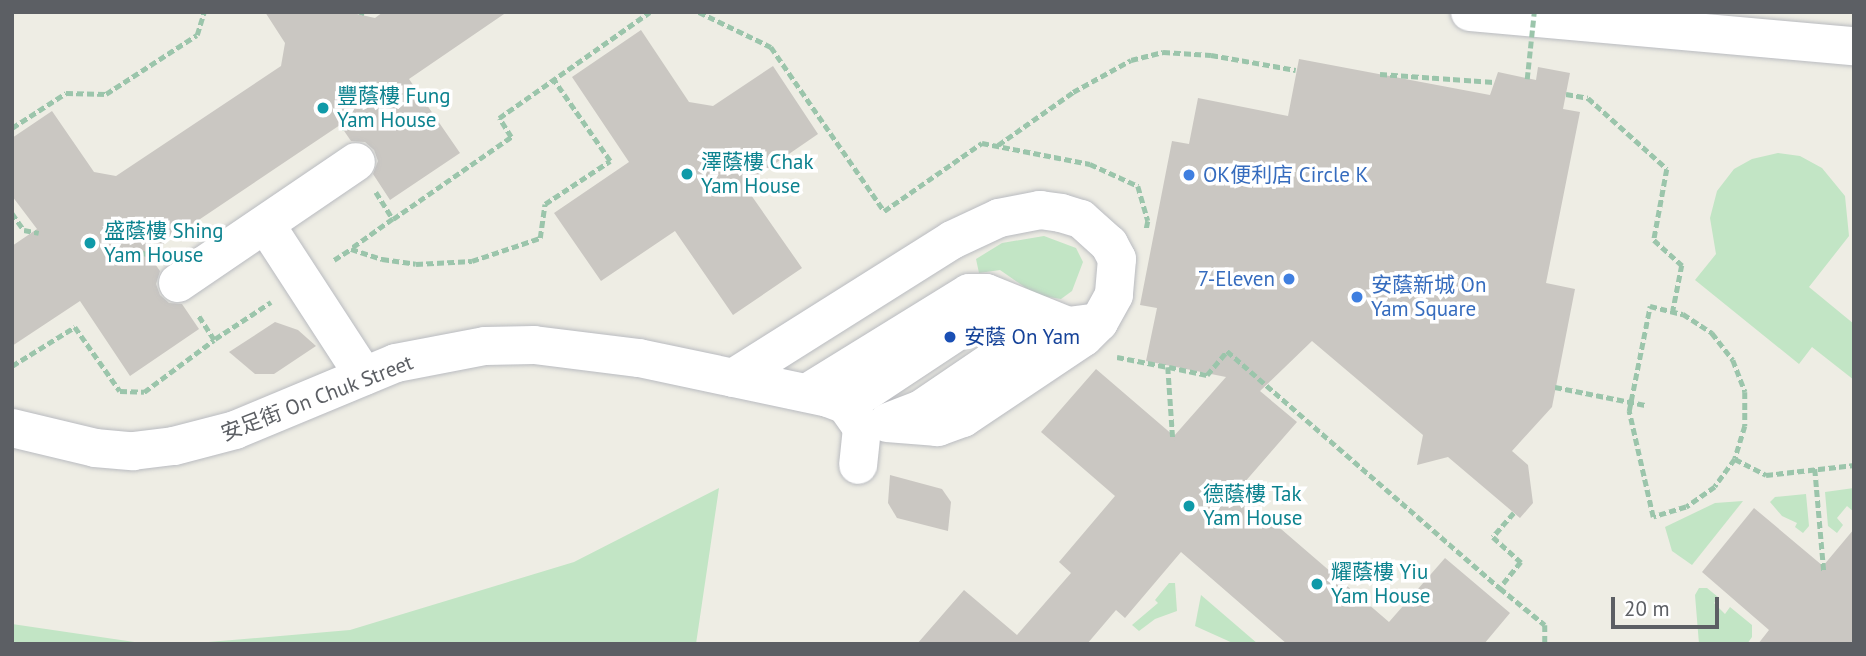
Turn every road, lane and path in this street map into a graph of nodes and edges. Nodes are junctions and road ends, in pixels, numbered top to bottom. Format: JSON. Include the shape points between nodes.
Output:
{"nodes":[{"id":1,"x":204,"y":12,"type":"edge"},
{"id":2,"x":650,"y":12,"type":"edge"},
{"id":3,"x":699,"y":12,"type":"edge"},
{"id":4,"x":1469,"y":12,"type":"edge"},
{"id":5,"x":1534,"y":12,"type":"edge"},
{"id":6,"x":1854,"y":46,"type":"edge"},
{"id":7,"x":1296,"y":70,"type":"dead end"},
{"id":8,"x":1380,"y":75,"type":"dead end"},
{"id":9,"x":1527,"y":79,"type":"dead end"},
{"id":10,"x":1494,"y":82,"type":"dead end"},
{"id":11,"x":1566,"y":94,"type":"dead end"},
{"id":12,"x":12,"y":128,"type":"edge"},
{"id":13,"x":998,"y":145,"type":"junction"},
{"id":14,"x":356,"y":162,"type":"dead end"},
{"id":15,"x":13,"y":218,"type":"edge"},
{"id":16,"x":393,"y":219,"type":"dead end"},
{"id":17,"x":265,"y":225,"type":"junction"},
{"id":18,"x":39,"y":233,"type":"dead end"},
{"id":19,"x":1145,"y":235,"type":"dead end"},
{"id":20,"x":178,"y":284,"type":"dead end"},
{"id":21,"x":1673,"y":311,"type":"junction"},
{"id":22,"x":1082,"y":327,"type":"junction"},
{"id":23,"x":1121,"y":358,"type":"dead end"},
{"id":24,"x":1169,"y":366,"type":"dead end"},
{"id":25,"x":364,"y":376,"type":"junction"},
{"id":26,"x":733,"y":378,"type":"junction"},
{"id":27,"x":1555,"y":387,"type":"dead end"},
{"id":28,"x":807,"y":393,"type":"junction"},
{"id":29,"x":1631,"y":401,"type":"junction"},
{"id":30,"x":1645,"y":405,"type":"dead end"},
{"id":31,"x":865,"y":419,"type":"junction"},
{"id":32,"x":12,"y":428,"type":"edge"},
{"id":33,"x":1735,"y":459,"type":"junction"},
{"id":34,"x":858,"y":465,"type":"dead end"},
{"id":35,"x":1854,"y":465,"type":"edge"},
{"id":36,"x":1815,"y":469,"type":"junction"},
{"id":37,"x":1514,"y":513,"type":"dead end"},
{"id":38,"x":1824,"y":572,"type":"dead end"},
{"id":39,"x":1500,"y":588,"type":"junction"},
{"id":40,"x":1545,"y":644,"type":"edge"}],
"edges":[{"from":1,"to":12,"type":"path","via":[[197,35],[106,94],[66,93]]},
{"from":2,"to":16,"type":"path","via":[[499,118],[512,137]]},
{"from":3,"to":13,"type":"path","via":[[771,47],[884,211],[982,143]]},
{"from":4,"to":6,"type":"street"},
{"from":5,"to":9,"type":"path","bridge":true},
{"from":7,"to":13,"type":"path","via":[[1163,52],[1131,60],[1073,92]]},
{"from":8,"to":10,"type":"path"},
{"from":11,"to":21,"type":"path","via":[[1588,98],[1667,170],[1654,240],[1682,265]]},
{"from":13,"to":19,"type":"path","via":[[1090,164],[1138,186],[1148,221]]},
{"from":14,"to":17,"type":"street"},
{"from":15,"to":18,"type":"path","via":[[24,230]]},
{"from":17,"to":20,"type":"street"},
{"from":17,"to":25,"type":"street"},
{"from":21,"to":29,"type":"path","via":[[1650,306]]},
{"from":21,"to":33,"type":"path","via":[[1712,332],[1733,360],[1745,392],[1745,426]]},
{"from":22,"to":23,"type":"path"},
{"from":22,"to":26,"type":"street","via":[[1118,277],[1109,244],[1081,219],[1061,213],[1018,213],[952,240]]},
{"from":22,"to":28,"type":"street","via":[[995,296],[969,293]]},
{"from":22,"to":31,"type":"street","name":"安足街 On Chuk Street","via":[[1071,347],[963,418],[938,427]]},
{"from":22,"to":31,"type":"street","via":[[996,312],[979,317]]},
{"from":24,"to":39,"type":"path","via":[[1207,375],[1227,351]]},
{"from":25,"to":26,"type":"street","name":"安足街 On Chuk Street","via":[[396,363],[441,354],[534,345],[639,358]]},
{"from":25,"to":32,"type":"street","name":"安足街 On Chuk Street","via":[[235,430],[174,446],[133,451],[95,448]]},
{"from":26,"to":28,"type":"street","name":"安足街 On Chuk Street"},
{"from":27,"to":29,"type":"path"},
{"from":28,"to":31,"type":"street","name":"安足街 On Chuk Street"},
{"from":29,"to":30,"type":"path"},
{"from":29,"to":33,"type":"path","via":[[1629,411],[1653,517],[1686,507],[1715,487]]},
{"from":31,"to":34,"type":"street"},
{"from":33,"to":36,"type":"path","via":[[1766,475]]},
{"from":35,"to":36,"type":"path"},
{"from":36,"to":38,"type":"path"},
{"from":37,"to":39,"type":"path","via":[[1493,537],[1521,562]]},
{"from":39,"to":40,"type":"path","via":[[1545,625]]}]}
